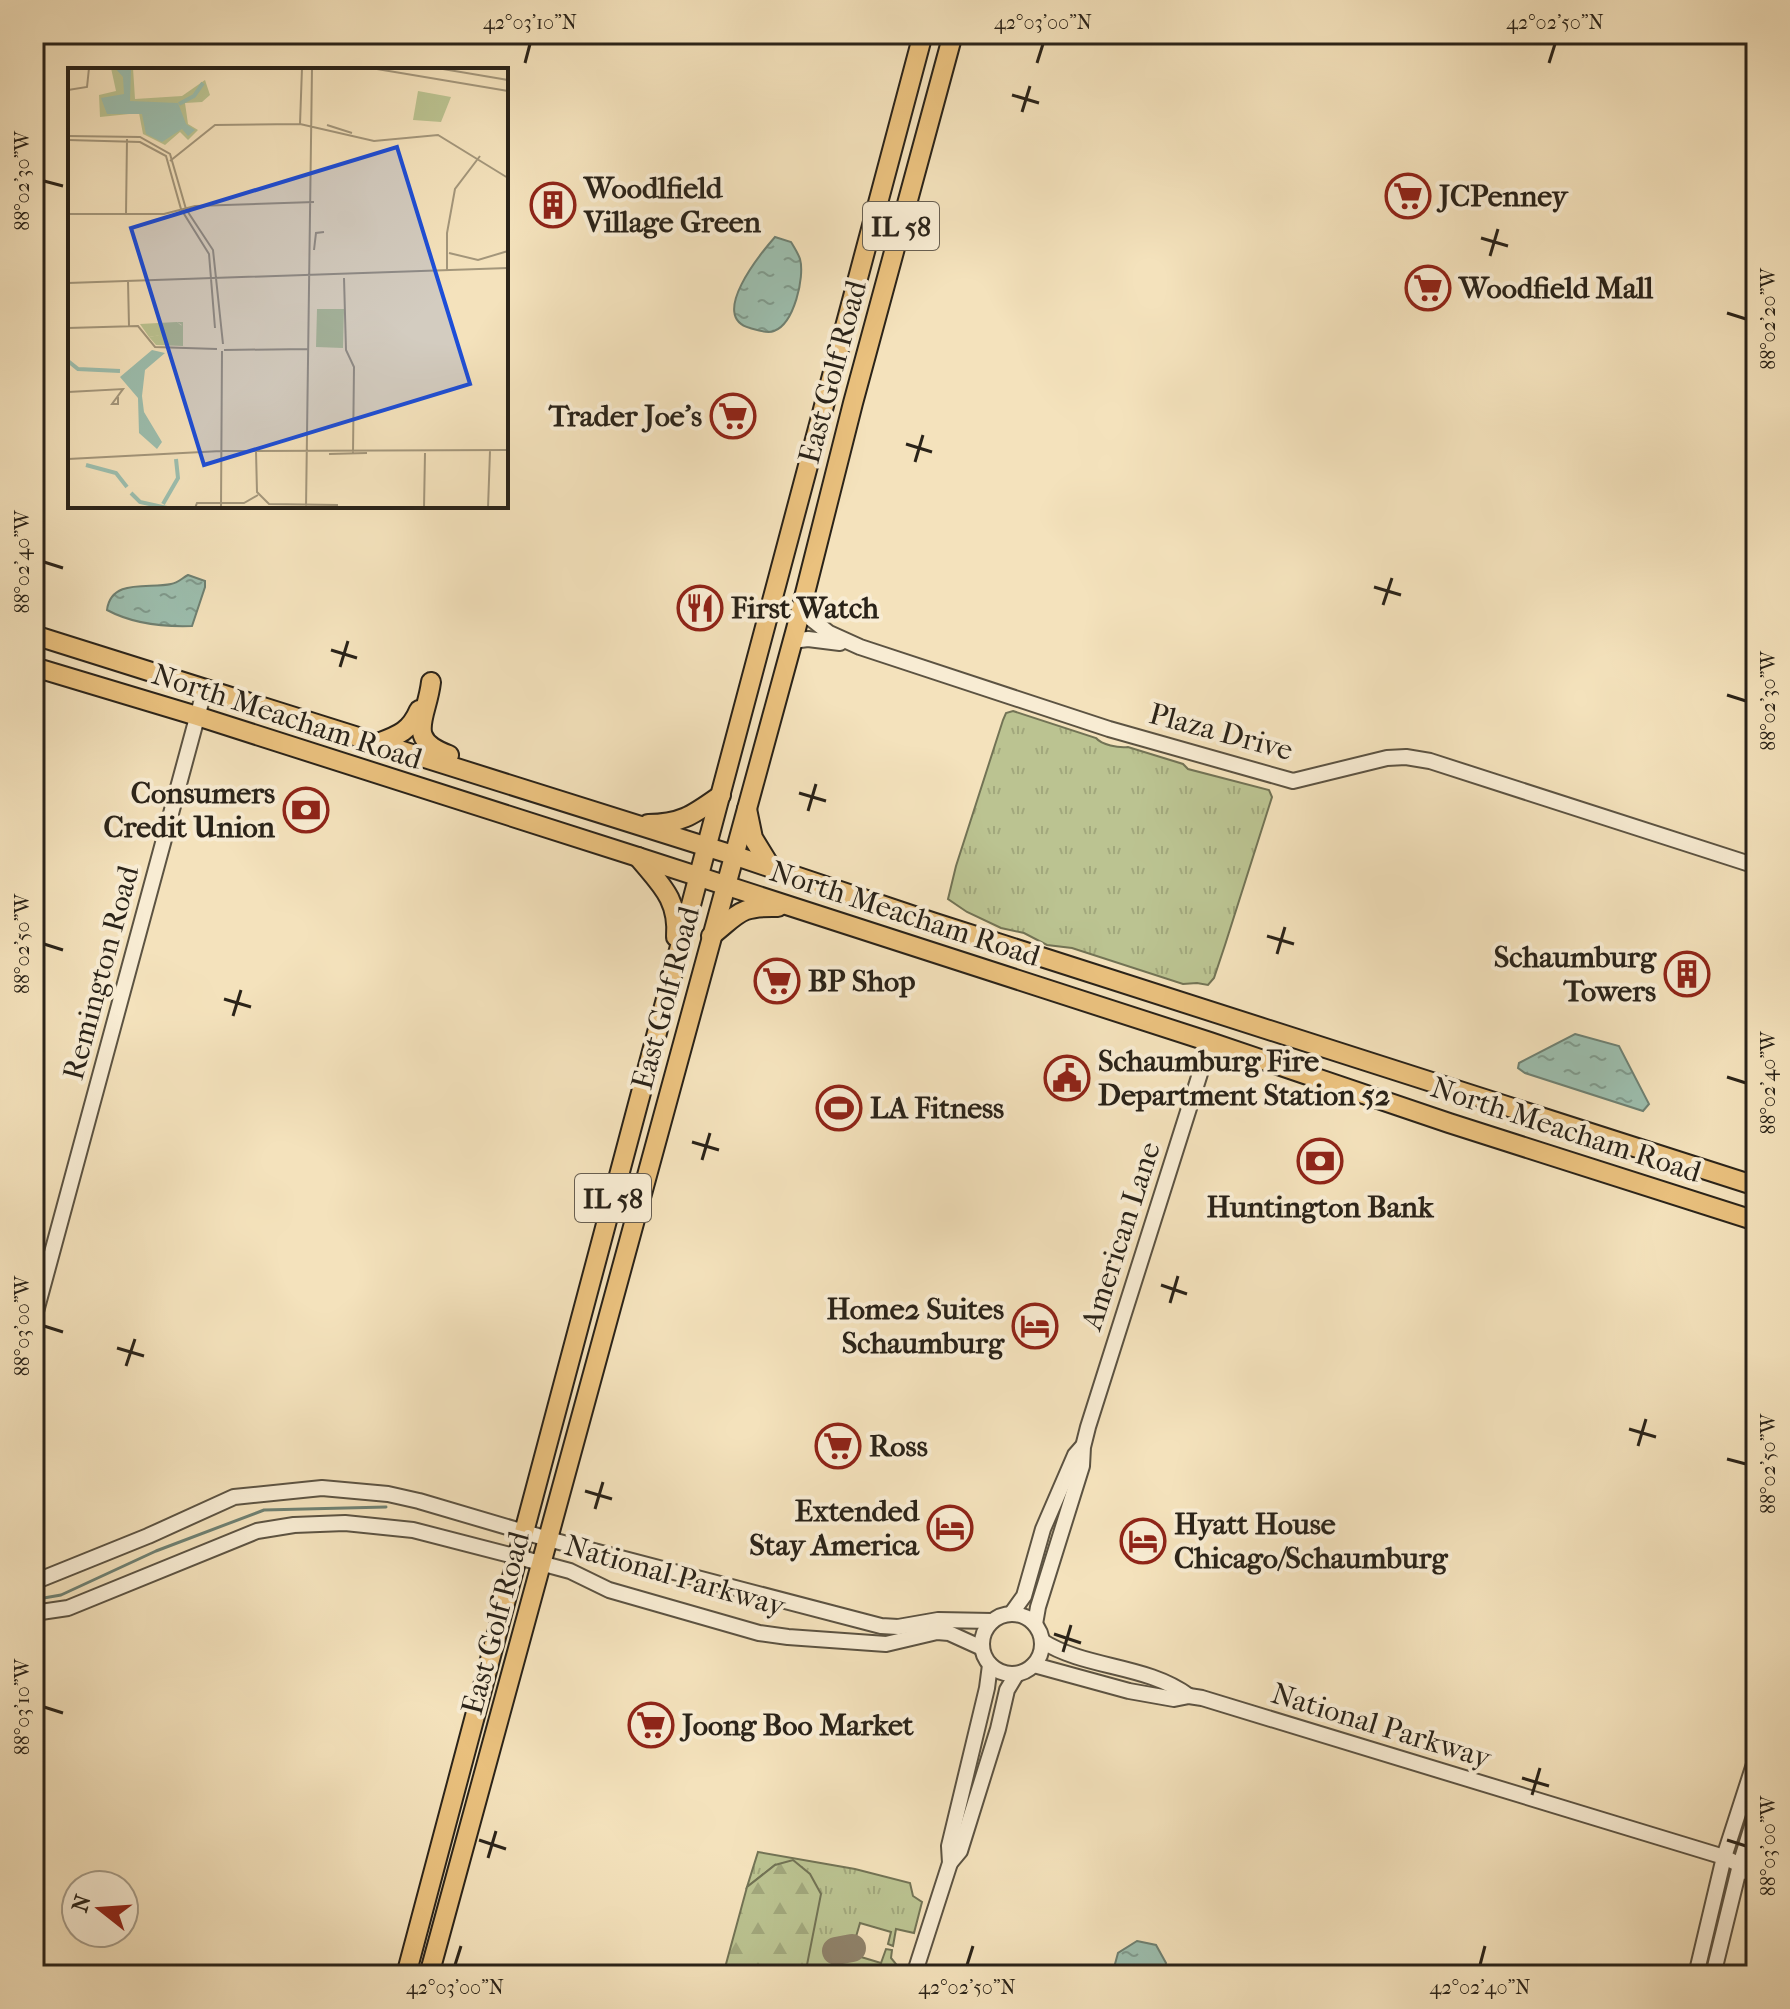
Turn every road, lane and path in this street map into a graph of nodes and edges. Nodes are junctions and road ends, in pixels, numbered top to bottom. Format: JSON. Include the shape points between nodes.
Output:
{"nodes":[{"id":1,"x":923,"y":34,"type":"edge"},
{"id":2,"x":953,"y":34,"type":"edge"},
{"id":3,"x":800,"y":610,"type":"junction"},
{"id":4,"x":34,"y":635,"type":"edge"},
{"id":5,"x":792,"y":641,"type":"junction"},
{"id":6,"x":860,"y":647,"type":"junction"},
{"id":7,"x":34,"y":667,"type":"edge"},
{"id":8,"x":205,"y":688,"type":"junction"},
{"id":9,"x":197,"y":716,"type":"junction"},
{"id":10,"x":378,"y":743,"type":"junction"},
{"id":11,"x":539,"y":793,"type":"junction"},
{"id":12,"x":721,"y":795,"type":"junction"},
{"id":13,"x":746,"y":807,"type":"junction"},
{"id":14,"x":635,"y":824,"type":"junction"},
{"id":15,"x":707,"y":847,"type":"junction"},
{"id":16,"x":733,"y":855,"type":"junction"},
{"id":17,"x":638,"y":857,"type":"junction"},
{"id":18,"x":1756,"y":866,"type":"edge"},
{"id":19,"x":772,"y":869,"type":"junction"},
{"id":20,"x":699,"y":877,"type":"junction"},
{"id":21,"x":724,"y":884,"type":"junction"},
{"id":22,"x":796,"y":908,"type":"junction"},
{"id":23,"x":711,"y":936,"type":"junction"},
{"id":24,"x":674,"y":970,"type":"junction"},
{"id":25,"x":1210,"y":1042,"type":"junction"},
{"id":26,"x":1756,"y":1186,"type":"edge"},
{"id":27,"x":1756,"y":1221,"type":"edge"},
{"id":28,"x":34,"y":1319,"type":"edge"},
{"id":29,"x":1083,"y":1447,"type":"junction"},
{"id":30,"x":525,"y":1530,"type":"junction"},
{"id":31,"x":548,"y":1539,"type":"junction"},
{"id":32,"x":518,"y":1557,"type":"junction"},
{"id":33,"x":541,"y":1564,"type":"junction"},
{"id":34,"x":34,"y":1582,"type":"edge"},
{"id":35,"x":34,"y":1613,"type":"edge"},
{"id":36,"x":1011,"y":1614,"type":"junction"},
{"id":37,"x":992,"y":1621,"type":"junction"},
{"id":38,"x":1035,"y":1624,"type":"junction"},
{"id":39,"x":1042,"y":1641,"type":"junction"},
{"id":40,"x":982,"y":1648,"type":"junction"},
{"id":41,"x":990,"y":1665,"type":"junction"},
{"id":42,"x":1034,"y":1665,"type":"junction"},
{"id":43,"x":1016,"y":1675,"type":"junction"},
{"id":44,"x":1189,"y":1696,"type":"junction"},
{"id":45,"x":1756,"y":1758,"type":"edge"},
{"id":46,"x":1756,"y":1813,"type":"edge"},
{"id":47,"x":1724,"y":1857,"type":"junction"},
{"id":48,"x":950,"y":1863,"type":"junction"},
{"id":49,"x":1756,"y":1864,"type":"edge"},
{"id":50,"x":1740,"y":1865,"type":"junction"},
{"id":51,"x":1756,"y":1880,"type":"edge"},
{"id":52,"x":406,"y":1975,"type":"edge"},
{"id":53,"x":429,"y":1975,"type":"edge"},
{"id":54,"x":914,"y":1975,"type":"edge"},
{"id":55,"x":1696,"y":1975,"type":"edge"},
{"id":56,"x":1713,"y":1975,"type":"edge"}],
"edges":[{"from":1,"to":12,"type":"main road","name":"East Golf Road","number":"IL 58"},
{"from":2,"to":3,"type":"main road","name":"East Golf Road","number":"IL 58"},
{"from":3,"to":5,"type":"main road","name":"East Golf Road","number":"IL 58"},
{"from":3,"to":6,"type":"street","name":"Plaza Drive","via":[[829,633]]},
{"from":4,"to":8,"type":"main road","name":"North Meacham Road"},
{"from":5,"to":6,"type":"street","name":"Plaza Drive"},
{"from":5,"to":13,"type":"main road","name":"East Golf Road","number":"IL 58"},
{"from":6,"to":18,"type":"street","name":"Plaza Drive","via":[[1109,729],[1293,781],[1387,758],[1430,761]]},
{"from":7,"to":9,"type":"main road","name":"North Meacham Road"},
{"from":8,"to":9,"type":"street","name":"Remington Road"},
{"from":8,"to":10,"type":"main road","name":"North Meacham Road"},
{"from":9,"to":17,"type":"main road","name":"North Meacham Road"},
{"from":9,"to":28,"type":"street","name":"Remington Road"},
{"from":10,"to":11,"type":"main road","name":"North Meacham Road"},
{"from":10,"to":11,"type":"main road","via":[[413,726],[431,682],[422,725],[428,745],[524,779]]},
{"from":11,"to":14,"type":"main road","name":"North Meacham Road"},
{"from":12,"to":14,"type":"main road","via":[[679,821]]},
{"from":12,"to":15,"type":"main road","name":"East Golf Road","number":"IL 58"},
{"from":13,"to":16,"type":"main road","name":"East Golf Road","number":"IL 58"},
{"from":13,"to":19,"type":"main road","via":[[753,838]]},
{"from":14,"to":15,"type":"main road","name":"North Meacham Road"},
{"from":15,"to":16,"type":"main road","name":"North Meacham Road"},
{"from":15,"to":20,"type":"main road","name":"East Golf Road","number":"IL 58"},
{"from":16,"to":19,"type":"main road","name":"North Meacham Road"},
{"from":16,"to":21,"type":"main road","name":"East Golf Road","number":"IL 58"},
{"from":17,"to":20,"type":"main road","name":"North Meacham Road"},
{"from":17,"to":24,"type":"main road","via":[[673,900]]},
{"from":19,"to":26,"type":"main road","name":"North Meacham Road"},
{"from":20,"to":21,"type":"main road","name":"North Meacham Road"},
{"from":20,"to":24,"type":"main road","name":"East Golf Road","number":"IL 58"},
{"from":21,"to":22,"type":"main road","name":"North Meacham Road"},
{"from":21,"to":23,"type":"main road","name":"East Golf Road","number":"IL 58"},
{"from":22,"to":23,"type":"main road","via":[[741,910]]},
{"from":22,"to":25,"type":"main road","name":"North Meacham Road"},
{"from":23,"to":31,"type":"main road","name":"East Golf Road","number":"IL 58"},
{"from":24,"to":30,"type":"main road","name":"East Golf Road","number":"IL 58"},
{"from":25,"to":27,"type":"main road","name":"North Meacham Road"},
{"from":25,"to":29,"type":"street","name":"American Lane"},
{"from":29,"to":36,"type":"street","name":"American Lane","via":[[1043,1529],[1024,1596]]},
{"from":29,"to":38,"type":"street","name":"American Lane","via":[[1082,1466]]},
{"from":30,"to":31,"type":"street","name":"National Parkway"},
{"from":30,"to":32,"type":"main road","name":"East Golf Road","number":"IL 58"},
{"from":30,"to":34,"type":"street","name":"National Parkway","via":[[388,1494],[322,1488],[249,1495]]},
{"from":31,"to":33,"type":"main road","name":"East Golf Road","number":"IL 58"},
{"from":31,"to":37,"type":"street","name":"National Parkway","via":[[881,1626]]},
{"from":32,"to":33,"type":"street","name":"National Parkway"},
{"from":32,"to":35,"type":"street","name":"National Parkway","via":[[413,1530],[345,1523],[294,1525],[257,1531],[68,1608]]},
{"from":32,"to":52,"type":"main road","name":"East Golf Road","number":"IL 58"},
{"from":33,"to":40,"type":"street","name":"National Parkway","via":[[609,1590],[759,1633],[886,1644],[937,1632]]},
{"from":33,"to":53,"type":"main road","name":"East Golf Road","number":"IL 58"},
{"from":36,"to":37,"type":"street"},
{"from":36,"to":38,"type":"street"},
{"from":37,"to":40,"type":"street"},
{"from":38,"to":39,"type":"street"},
{"from":39,"to":42,"type":"street"},
{"from":39,"to":44,"type":"street","name":"National Parkway","via":[[1060,1652],[1175,1686]]},
{"from":40,"to":41,"type":"street"},
{"from":41,"to":43,"type":"street"},
{"from":41,"to":48,"type":"street","via":[[949,1846]]},
{"from":42,"to":43,"type":"street"},
{"from":42,"to":44,"type":"street","name":"National Parkway","via":[[1129,1691],[1174,1699]]},
{"from":43,"to":48,"type":"street","via":[[1007,1690],[960,1851]]},
{"from":44,"to":47,"type":"street","name":"National Parkway"},
{"from":45,"to":47,"type":"street"},
{"from":46,"to":50,"type":"street"},
{"from":47,"to":50,"type":"street","name":"National Parkway"},
{"from":47,"to":55,"type":"street"},
{"from":48,"to":54,"type":"street"},
{"from":49,"to":50,"type":"street"},
{"from":50,"to":51,"type":"street","name":"National Parkway"},
{"from":50,"to":56,"type":"street"}]}
